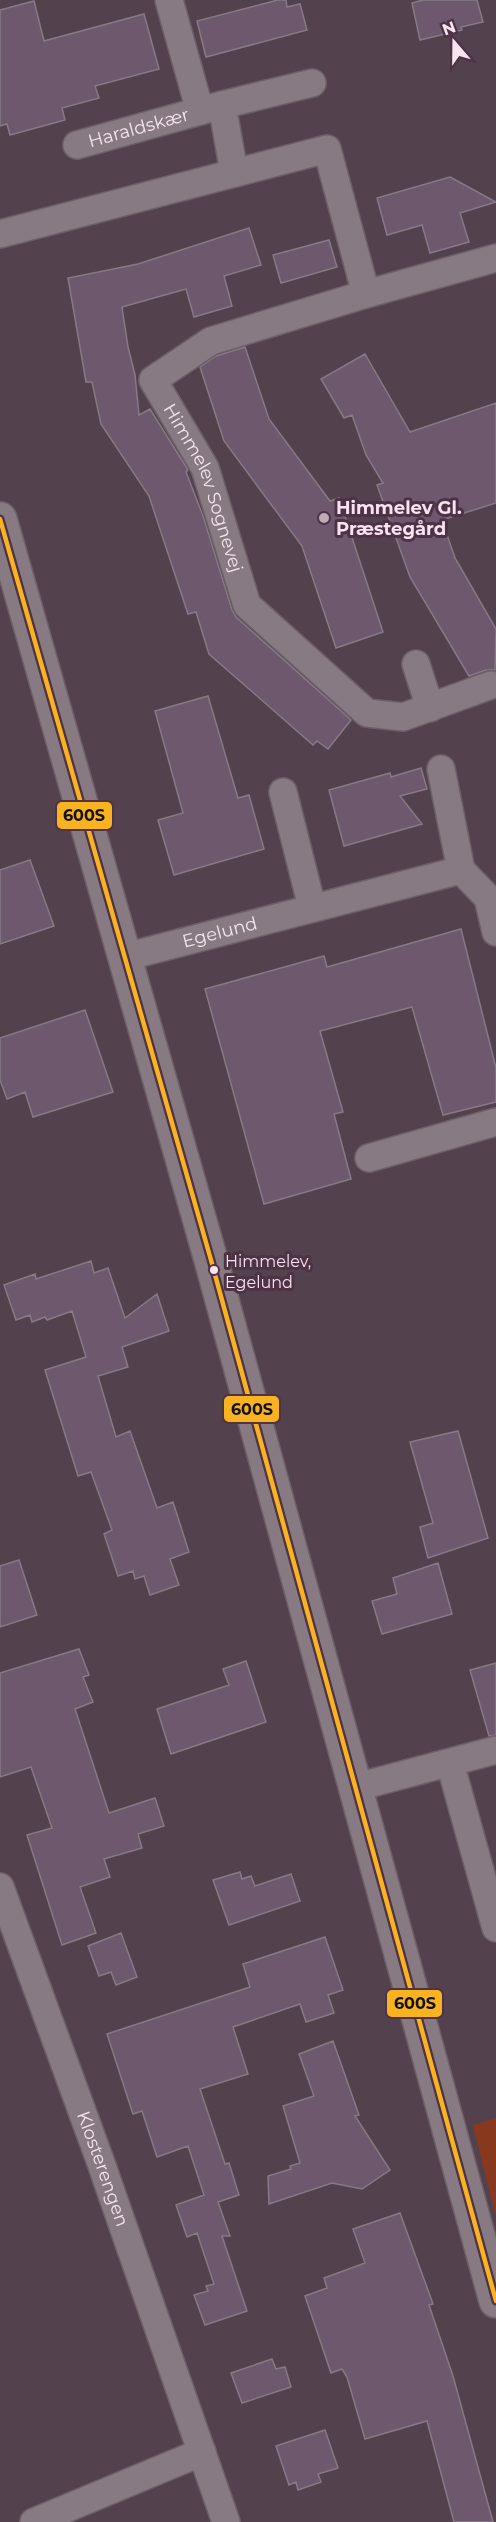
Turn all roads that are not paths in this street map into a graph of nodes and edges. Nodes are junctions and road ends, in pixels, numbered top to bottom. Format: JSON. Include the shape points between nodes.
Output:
{"nodes":[{"id":1,"x":169,"y":0,"type":"edge"},
{"id":2,"x":312,"y":82,"type":"dead end"},
{"id":3,"x":211,"y":108,"type":"junction"},
{"id":4,"x":77,"y":145,"type":"dead end"},
{"id":5,"x":234,"y":172,"type":"junction"},
{"id":6,"x":0,"y":234,"type":"edge"},
{"id":7,"x":496,"y":258,"type":"edge"},
{"id":8,"x":366,"y":294,"type":"junction"},
{"id":9,"x":0,"y":519,"type":"edge"},
{"id":10,"x":416,"y":664,"type":"dead end"},
{"id":11,"x":491,"y":686,"type":"dead end"},
{"id":12,"x":430,"y":708,"type":"junction"},
{"id":13,"x":441,"y":769,"type":"dead end"},
{"id":14,"x":283,"y":792,"type":"dead end"},
{"id":15,"x":461,"y":870,"type":"junction"},
{"id":16,"x":492,"y":896,"type":"edge"},
{"id":17,"x":312,"y":907,"type":"junction"},
{"id":18,"x":496,"y":932,"type":"edge"},
{"id":19,"x":125,"y":957,"type":"junction"},
{"id":20,"x":496,"y":1122,"type":"edge"},
{"id":21,"x":369,"y":1158,"type":"dead end"},
{"id":22,"x":496,"y":1750,"type":"edge"},
{"id":23,"x":450,"y":1763,"type":"junction"},
{"id":24,"x":357,"y":1787,"type":"junction"},
{"id":25,"x":0,"y":1887,"type":"edge"},
{"id":26,"x":496,"y":1928,"type":"edge"},
{"id":27,"x":7,"y":1930,"type":"edge"},
{"id":28,"x":496,"y":2301,"type":"edge"},
{"id":29,"x":202,"y":2452,"type":"junction"},
{"id":30,"x":34,"y":2522,"type":"edge"},
{"id":31,"x":226,"y":2522,"type":"edge"}],
"edges":[{"from":1,"to":3,"type":"street","name":"Haraldskær"},
{"from":2,"to":3,"type":"street","name":"Haraldskær"},
{"from":3,"to":4,"type":"street","name":"Haraldskær"},
{"from":3,"to":5,"type":"street","name":"Haraldskær"},
{"from":5,"to":6,"type":"street"},
{"from":5,"to":8,"type":"street","via":[[327,149]]},
{"from":7,"to":8,"type":"street","name":"Himmelev Sognevej"},
{"from":8,"to":12,"type":"street","name":"Himmelev Sognevej","via":[[211,341],[153,380],[205,468],[247,605],[366,713],[403,717]]},
{"from":9,"to":19,"type":"street"},
{"from":10,"to":12,"type":"street"},
{"from":11,"to":12,"type":"street","name":"Himmelev Sognevej"},
{"from":13,"to":15,"type":"street"},
{"from":14,"to":17,"type":"street"},
{"from":15,"to":16,"type":"street"},
{"from":15,"to":17,"type":"street","name":"Egelund"},
{"from":16,"to":18,"type":"street"},
{"from":17,"to":19,"type":"street","name":"Egelund"},
{"from":19,"to":24,"type":"street"},
{"from":20,"to":21,"type":"street"},
{"from":22,"to":23,"type":"street"},
{"from":23,"to":24,"type":"street"},
{"from":23,"to":26,"type":"street"},
{"from":24,"to":28,"type":"street"},
{"from":25,"to":27,"type":"street","name":"Klosterengen"},
{"from":27,"to":29,"type":"street","name":"Klosterengen","via":[[97,2152]]},
{"from":29,"to":30,"type":"street"},
{"from":29,"to":31,"type":"street","name":"Klosterengen"}]}
